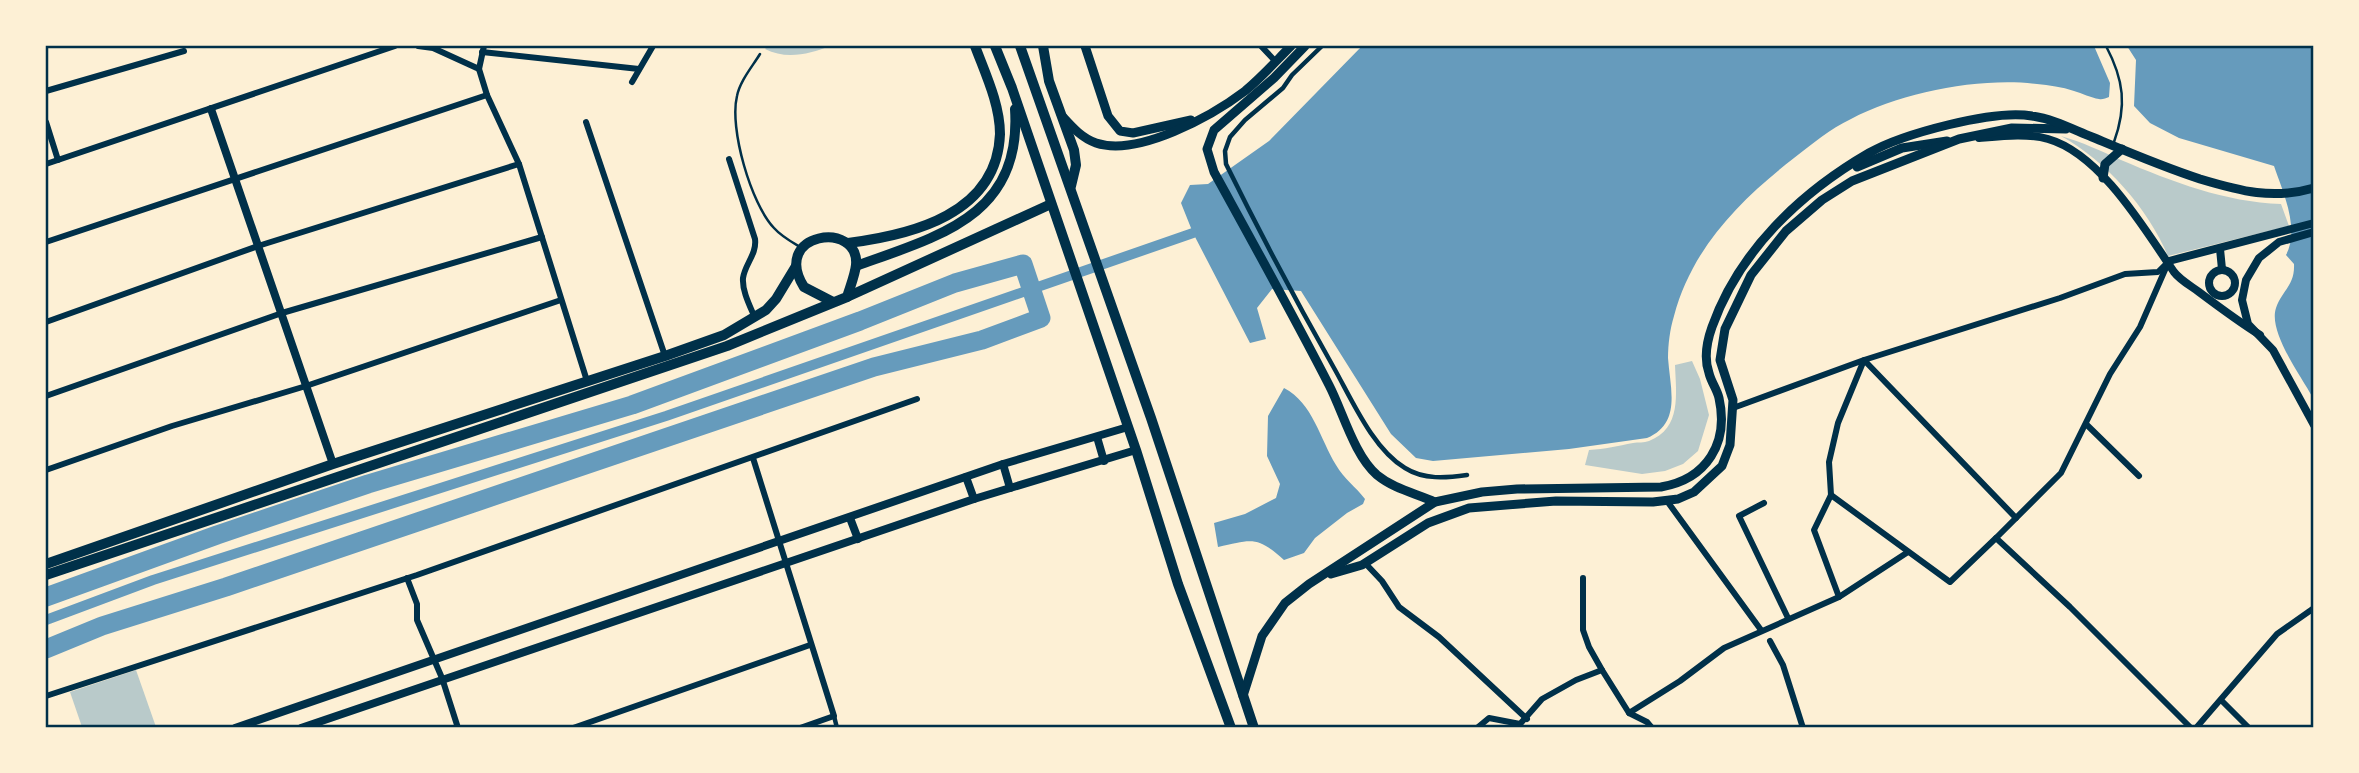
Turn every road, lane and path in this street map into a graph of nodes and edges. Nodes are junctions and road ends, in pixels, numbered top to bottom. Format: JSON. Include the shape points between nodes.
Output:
{"nodes":[{"id":1,"x":395,"y":46,"type":"edge"},
{"id":2,"x":418,"y":46,"type":"edge"},
{"id":3,"x":653,"y":46,"type":"edge"},
{"id":4,"x":975,"y":46,"type":"edge"},
{"id":5,"x":995,"y":46,"type":"edge"},
{"id":6,"x":1020,"y":46,"type":"edge"},
{"id":7,"x":1043,"y":46,"type":"edge"},
{"id":8,"x":1085,"y":46,"type":"edge"},
{"id":9,"x":1261,"y":46,"type":"edge"},
{"id":10,"x":1291,"y":46,"type":"edge"},
{"id":11,"x":1306,"y":46,"type":"edge"},
{"id":12,"x":1322,"y":46,"type":"edge"},
{"id":13,"x":2106,"y":46,"type":"edge"},
{"id":14,"x":483,"y":49,"type":"edge"},
{"id":15,"x":184,"y":51,"type":"dead end"},
{"id":16,"x":760,"y":54,"type":"dead end"},
{"id":17,"x":1276,"y":62,"type":"junction"},
{"id":18,"x":480,"y":69,"type":"junction"},
{"id":19,"x":639,"y":69,"type":"junction"},
{"id":20,"x":632,"y":82,"type":"dead end"},
{"id":21,"x":1012,"y":88,"type":"junction"},
{"id":22,"x":46,"y":91,"type":"edge"},
{"id":23,"x":487,"y":95,"type":"junction"},
{"id":24,"x":1239,"y":107,"type":"junction"},
{"id":25,"x":211,"y":109,"type":"junction"},
{"id":26,"x":1060,"y":113,"type":"junction"},
{"id":27,"x":1202,"y":117,"type":"junction"},
{"id":28,"x":46,"y":122,"type":"edge"},
{"id":29,"x":586,"y":122,"type":"dead end"},
{"id":30,"x":2074,"y":130,"type":"junction"},
{"id":31,"x":1959,"y":139,"type":"junction"},
{"id":32,"x":2118,"y":148,"type":"junction"},
{"id":33,"x":58,"y":159,"type":"junction"},
{"id":34,"x":729,"y":159,"type":"dead end"},
{"id":35,"x":46,"y":164,"type":"edge"},
{"id":36,"x":519,"y":164,"type":"junction"},
{"id":37,"x":234,"y":178,"type":"junction"},
{"id":38,"x":2103,"y":178,"type":"junction"},
{"id":39,"x":1827,"y":182,"type":"junction"},
{"id":40,"x":1071,"y":187,"type":"junction"},
{"id":41,"x":2314,"y":188,"type":"edge"},
{"id":42,"x":1051,"y":204,"type":"junction"},
{"id":43,"x":2314,"y":223,"type":"edge"},
{"id":44,"x":2314,"y":232,"type":"edge"},
{"id":45,"x":542,"y":237,"type":"junction"},
{"id":46,"x":2274,"y":238,"type":"junction"},
{"id":47,"x":46,"y":242,"type":"edge"},
{"id":48,"x":848,"y":243,"type":"junction"},
{"id":49,"x":258,"y":246,"type":"junction"},
{"id":50,"x":802,"y":248,"type":"junction"},
{"id":51,"x":2220,"y":249,"type":"junction"},
{"id":52,"x":2169,"y":261,"type":"junction"},
{"id":53,"x":796,"y":266,"type":"junction"},
{"id":54,"x":856,"y":266,"type":"junction"},
{"id":55,"x":2222,"y":269,"type":"junction"},
{"id":56,"x":2240,"y":285,"type":"junction"},
{"id":57,"x":2209,"y":295,"type":"junction"},
{"id":58,"x":847,"y":297,"type":"junction"},
{"id":59,"x":561,"y":300,"type":"junction"},
{"id":60,"x":833,"y":302,"type":"junction"},
{"id":61,"x":282,"y":313,"type":"junction"},
{"id":62,"x":755,"y":318,"type":"junction"},
{"id":63,"x":46,"y":322,"type":"edge"},
{"id":64,"x":2260,"y":335,"type":"junction"},
{"id":65,"x":665,"y":356,"type":"junction"},
{"id":66,"x":1864,"y":360,"type":"junction"},
{"id":67,"x":587,"y":381,"type":"junction"},
{"id":68,"x":306,"y":386,"type":"junction"},
{"id":69,"x":46,"y":396,"type":"edge"},
{"id":70,"x":917,"y":399,"type":"dead end"},
{"id":71,"x":1733,"y":408,"type":"junction"},
{"id":72,"x":2087,"y":425,"type":"junction"},
{"id":73,"x":2314,"y":425,"type":"edge"},
{"id":74,"x":1128,"y":428,"type":"junction"},
{"id":75,"x":1097,"y":436,"type":"junction"},
{"id":76,"x":1136,"y":450,"type":"junction"},
{"id":77,"x":754,"y":458,"type":"junction"},
{"id":78,"x":1104,"y":461,"type":"junction"},
{"id":79,"x":333,"y":464,"type":"junction"},
{"id":80,"x":1003,"y":464,"type":"junction"},
{"id":81,"x":46,"y":470,"type":"edge"},
{"id":82,"x":1467,"y":475,"type":"dead end"},
{"id":83,"x":2139,"y":476,"type":"dead end"},
{"id":84,"x":966,"y":477,"type":"junction"},
{"id":85,"x":1010,"y":488,"type":"junction"},
{"id":86,"x":1831,"y":495,"type":"junction"},
{"id":87,"x":974,"y":499,"type":"junction"},
{"id":88,"x":1667,"y":501,"type":"junction"},
{"id":89,"x":1435,"y":502,"type":"junction"},
{"id":90,"x":1764,"y":503,"type":"dead end"},
{"id":91,"x":850,"y":518,"type":"junction"},
{"id":92,"x":2016,"y":518,"type":"junction"},
{"id":93,"x":1996,"y":538,"type":"junction"},
{"id":94,"x":859,"y":539,"type":"junction"},
{"id":95,"x":780,"y":542,"type":"junction"},
{"id":96,"x":1908,"y":552,"type":"junction"},
{"id":97,"x":1365,"y":563,"type":"junction"},
{"id":98,"x":46,"y":564,"type":"edge"},
{"id":99,"x":787,"y":564,"type":"junction"},
{"id":100,"x":46,"y":575,"type":"edge"},
{"id":101,"x":1321,"y":577,"type":"junction"},
{"id":102,"x":407,"y":578,"type":"junction"},
{"id":103,"x":1583,"y":578,"type":"dead end"},
{"id":104,"x":1839,"y":597,"type":"junction"},
{"id":105,"x":2314,"y":608,"type":"edge"},
{"id":106,"x":1788,"y":618,"type":"junction"},
{"id":107,"x":1761,"y":630,"type":"junction"},
{"id":108,"x":1770,"y":641,"type":"dead end"},
{"id":109,"x":810,"y":645,"type":"junction"},
{"id":110,"x":432,"y":660,"type":"junction"},
{"id":111,"x":1602,"y":670,"type":"junction"},
{"id":112,"x":442,"y":678,"type":"junction"},
{"id":113,"x":46,"y":696,"type":"edge"},
{"id":114,"x":1243,"y":696,"type":"junction"},
{"id":115,"x":2221,"y":700,"type":"junction"},
{"id":116,"x":1629,"y":713,"type":"junction"},
{"id":117,"x":834,"y":716,"type":"junction"},
{"id":118,"x":1527,"y":719,"type":"junction"},
{"id":119,"x":235,"y":727,"type":"edge"},
{"id":120,"x":301,"y":727,"type":"edge"},
{"id":121,"x":458,"y":727,"type":"edge"},
{"id":122,"x":573,"y":727,"type":"edge"},
{"id":123,"x":800,"y":727,"type":"edge"},
{"id":124,"x":838,"y":727,"type":"edge"},
{"id":125,"x":1231,"y":727,"type":"edge"},
{"id":126,"x":1254,"y":727,"type":"edge"},
{"id":127,"x":1477,"y":727,"type":"edge"},
{"id":128,"x":1652,"y":727,"type":"edge"},
{"id":129,"x":1803,"y":727,"type":"edge"},
{"id":130,"x":2193,"y":727,"type":"edge"},
{"id":131,"x":2249,"y":727,"type":"edge"}],
"edges":[{"from":1,"to":25,"type":"street"},
{"from":2,"to":18,"type":"street"},
{"from":3,"to":19,"type":"street"},
{"from":4,"to":48,"type":"main road","via":[[1000,133],[985,181],[976,194],[939,220],[909,232]]},
{"from":5,"to":21,"type":"main road"},
{"from":6,"to":40,"type":"main road"},
{"from":7,"to":26,"type":"main road"},
{"from":8,"to":27,"type":"main road","via":[[1108,116],[1120,131],[1133,133]]},
{"from":9,"to":17,"type":"street"},
{"from":10,"to":17,"type":"main road"},
{"from":11,"to":24,"type":"main road"},
{"from":12,"to":82,"type":"street","via":[[1230,137],[1226,164],[1283,277],[1380,446],[1417,474]]},
{"from":13,"to":32,"type":"lane","via":[[2119,76],[2124,108]]},
{"from":14,"to":18,"type":"street"},
{"from":14,"to":19,"type":"street"},
{"from":15,"to":22,"type":"street"},
{"from":16,"to":50,"type":"lane","via":[[737,95],[737,129],[763,213],[773,227]]},
{"from":17,"to":27,"type":"main road","via":[[1243,93]]},
{"from":18,"to":23,"type":"street"},
{"from":19,"to":20,"type":"street"},
{"from":21,"to":42,"type":"main road"},
{"from":21,"to":54,"type":"main road","via":[[1015,143],[993,195],[955,226]]},
{"from":23,"to":36,"type":"street"},
{"from":23,"to":37,"type":"street"},
{"from":24,"to":27,"type":"main road"},
{"from":24,"to":89,"type":"main road","via":[[1209,140],[1214,172],[1293,314],[1367,464],[1398,488]]},
{"from":25,"to":33,"type":"street"},
{"from":25,"to":37,"type":"street"},
{"from":26,"to":27,"type":"main road","via":[[1083,137],[1114,146],[1172,132]]},
{"from":26,"to":40,"type":"main road","via":[[1074,150]]},
{"from":28,"to":33,"type":"street"},
{"from":29,"to":65,"type":"street"},
{"from":30,"to":31,"type":"main road","via":[[2012,128]]},
{"from":30,"to":32,"type":"main road"},
{"from":30,"to":39,"type":"main road","via":[[2022,115],[1944,126],[1886,144]]},
{"from":31,"to":38,"type":"street","via":[[2020,136],[2051,140],[2074,151]]},
{"from":31,"to":39,"type":"main road","via":[[1902,149]]},
{"from":31,"to":71,"type":"main road","via":[[1838,189],[1775,243],[1740,296],[1722,341],[1721,368]]},
{"from":32,"to":38,"type":"main road","via":[[2105,164]]},
{"from":32,"to":41,"type":"main road","via":[[2247,193],[2276,195]]},
{"from":33,"to":35,"type":"street"},
{"from":34,"to":62,"type":"street","via":[[757,247],[743,276]]},
{"from":36,"to":45,"type":"street"},
{"from":36,"to":49,"type":"street"},
{"from":37,"to":47,"type":"street"},
{"from":37,"to":49,"type":"street"},
{"from":38,"to":52,"type":"street"},
{"from":39,"to":89,"type":"main road","via":[[1768,233],[1740,270],[1717,313],[1707,355],[1719,397],[1720,427],[1712,456],[1699,472],[1661,487],[1517,489]]},
{"from":40,"to":114,"type":"main road"},
{"from":42,"to":58,"type":"main road"},
{"from":42,"to":74,"type":"main road"},
{"from":43,"to":46,"type":"street"},
{"from":44,"to":46,"type":"street"},
{"from":45,"to":59,"type":"street"},
{"from":45,"to":61,"type":"street"},
{"from":46,"to":51,"type":"street"},
{"from":46,"to":56,"type":"street"},
{"from":48,"to":50,"type":"main road","via":[[825,236]]},
{"from":48,"to":54,"type":"main road"},
{"from":49,"to":61,"type":"street"},
{"from":49,"to":63,"type":"street"},
{"from":50,"to":53,"type":"main road"},
{"from":51,"to":52,"type":"street"},
{"from":51,"to":55,"type":"street"},
{"from":52,"to":57,"type":"street","via":[[2175,274]]},
{"from":52,"to":66,"type":"street","via":[[2158,272],[2125,274]]},
{"from":52,"to":72,"type":"street","via":[[2140,327],[2110,374]]},
{"from":53,"to":60,"type":"main road","via":[[804,287]]},
{"from":53,"to":62,"type":"main road","via":[[776,299]]},
{"from":54,"to":58,"type":"main road"},
{"from":55,"to":56,"type":"street"},
{"from":55,"to":57,"type":"street","via":[[2208,281]]},
{"from":56,"to":57,"type":"street","via":[[2222,297]]},
{"from":56,"to":64,"type":"street","via":[[2248,324]]},
{"from":57,"to":64,"type":"street"},
{"from":58,"to":60,"type":"main road"},
{"from":59,"to":67,"type":"street"},
{"from":59,"to":68,"type":"street"},
{"from":60,"to":100,"type":"main road","via":[[727,346]]},
{"from":61,"to":68,"type":"street"},
{"from":61,"to":69,"type":"street"},
{"from":62,"to":65,"type":"main road","via":[[724,335]]},
{"from":64,"to":73,"type":"street"},
{"from":65,"to":67,"type":"main road"},
{"from":66,"to":71,"type":"street"},
{"from":66,"to":86,"type":"street","via":[[1838,423],[1829,462]]},
{"from":66,"to":92,"type":"street"},
{"from":67,"to":79,"type":"main road"},
{"from":68,"to":79,"type":"street"},
{"from":68,"to":81,"type":"street"},
{"from":70,"to":77,"type":"street"},
{"from":71,"to":88,"type":"main road","via":[[1730,445],[1722,466],[1694,492]]},
{"from":72,"to":83,"type":"street"},
{"from":72,"to":92,"type":"street","via":[[2062,473]]},
{"from":74,"to":75,"type":"street"},
{"from":74,"to":76,"type":"main road"},
{"from":75,"to":78,"type":"street"},
{"from":75,"to":80,"type":"street"},
{"from":76,"to":78,"type":"street"},
{"from":76,"to":125,"type":"main road","via":[[1178,584]]},
{"from":77,"to":95,"type":"street"},
{"from":77,"to":102,"type":"street"},
{"from":78,"to":85,"type":"street"},
{"from":79,"to":98,"type":"main road"},
{"from":80,"to":84,"type":"street"},
{"from":80,"to":85,"type":"street"},
{"from":84,"to":87,"type":"street"},
{"from":84,"to":91,"type":"street"},
{"from":85,"to":87,"type":"street"},
{"from":86,"to":96,"type":"street"},
{"from":86,"to":104,"type":"street","via":[[1814,530]]},
{"from":87,"to":94,"type":"street"},
{"from":88,"to":97,"type":"main road","via":[[1556,501],[1469,508],[1428,523]]},
{"from":88,"to":107,"type":"street"},
{"from":89,"to":101,"type":"main road"},
{"from":90,"to":106,"type":"street","via":[[1740,516]]},
{"from":91,"to":94,"type":"street"},
{"from":91,"to":95,"type":"street"},
{"from":92,"to":93,"type":"street"},
{"from":93,"to":96,"type":"street","via":[[1950,582]]},
{"from":93,"to":130,"type":"street"},
{"from":94,"to":99,"type":"street"},
{"from":95,"to":99,"type":"street"},
{"from":95,"to":110,"type":"street"},
{"from":96,"to":104,"type":"street"},
{"from":97,"to":101,"type":"main road"},
{"from":97,"to":118,"type":"street","via":[[1399,607],[1439,637]]},
{"from":99,"to":109,"type":"street"},
{"from":99,"to":112,"type":"street"},
{"from":101,"to":114,"type":"main road","via":[[1297,592],[1269,624]]},
{"from":102,"to":110,"type":"street"},
{"from":102,"to":113,"type":"street"},
{"from":103,"to":111,"type":"street","via":[[1583,630]]},
{"from":104,"to":106,"type":"street"},
{"from":105,"to":115,"type":"street","via":[[2277,635]]},
{"from":106,"to":107,"type":"street"},
{"from":107,"to":116,"type":"street","via":[[1724,648]]},
{"from":108,"to":129,"type":"street","via":[[1783,665]]},
{"from":109,"to":117,"type":"street"},
{"from":109,"to":122,"type":"street"},
{"from":110,"to":112,"type":"street"},
{"from":110,"to":119,"type":"street"},
{"from":111,"to":116,"type":"street"},
{"from":111,"to":118,"type":"street","via":[[1542,699]]},
{"from":112,"to":120,"type":"street"},
{"from":112,"to":121,"type":"street"},
{"from":114,"to":126,"type":"main road"},
{"from":115,"to":130,"type":"street"},
{"from":115,"to":131,"type":"street"},
{"from":116,"to":128,"type":"street"},
{"from":117,"to":123,"type":"street"},
{"from":117,"to":124,"type":"street"},
{"from":118,"to":127,"type":"street","via":[[1520,724],[1489,718]]}]}
